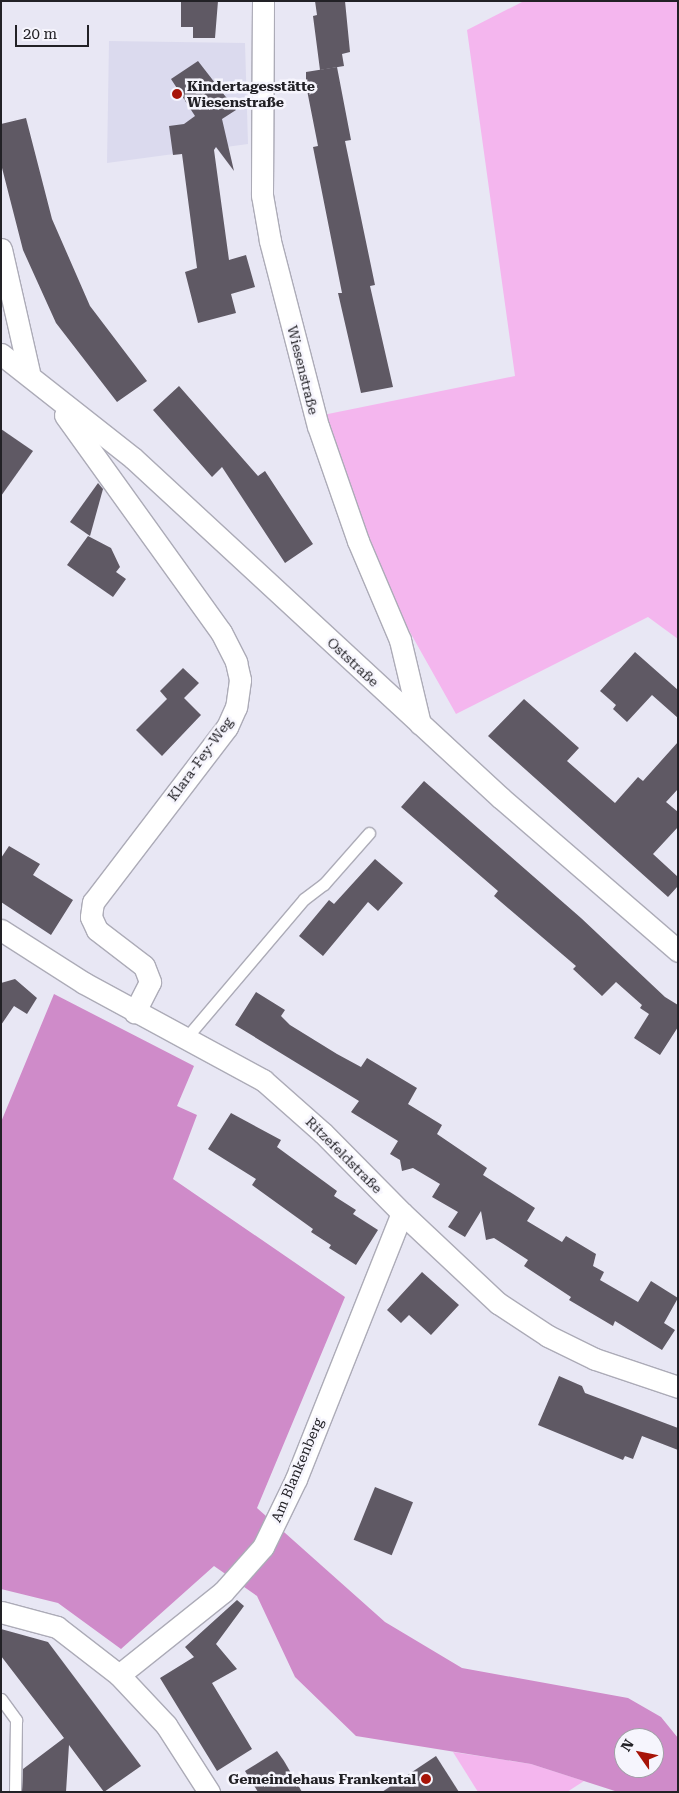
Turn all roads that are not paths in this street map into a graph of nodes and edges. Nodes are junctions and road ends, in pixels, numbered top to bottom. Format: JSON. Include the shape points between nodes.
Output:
{"nodes":[{"id":1,"x":263,"y":1,"type":"edge"},
{"id":2,"x":1,"y":249,"type":"edge"},
{"id":3,"x":1,"y":354,"type":"edge"},
{"id":4,"x":29,"y":372,"type":"junction"},
{"id":5,"x":48,"y":393,"type":"junction"},
{"id":6,"x":420,"y":724,"type":"junction"},
{"id":7,"x":369,"y":833,"type":"dead end"},
{"id":8,"x":1,"y":930,"type":"edge"},
{"id":9,"x":678,"y":951,"type":"edge"},
{"id":10,"x":135,"y":1012,"type":"junction"},
{"id":11,"x":186,"y":1038,"type":"junction"},
{"id":12,"x":402,"y":1213,"type":"junction"},
{"id":13,"x":678,"y":1387,"type":"edge"},
{"id":14,"x":1,"y":1612,"type":"edge"},
{"id":15,"x":118,"y":1675,"type":"junction"},
{"id":16,"x":1,"y":1699,"type":"edge"},
{"id":17,"x":15,"y":1792,"type":"edge"},
{"id":18,"x":209,"y":1792,"type":"edge"}],
"edges":[{"from":1,"to":6,"type":"street","name":"Wiesenstraße","via":[[262,194],[270,241],[318,426],[358,541],[400,640]]},
{"from":2,"to":4,"type":"street","name":"Oststraße"},
{"from":3,"to":4,"type":"street","name":"Oststraße"},
{"from":4,"to":5,"type":"street","name":"Oststraße"},
{"from":5,"to":6,"type":"street","name":"Oststraße","via":[[133,458]]},
{"from":5,"to":10,"type":"street","name":"Klara-Fey-Weg","via":[[221,632],[236,662],[240,680],[236,707],[227,727],[93,902],[91,917],[97,930],[144,966],[150,982]]},
{"from":6,"to":9,"type":"street","name":"Oststraße"},
{"from":7,"to":11,"type":"lane","via":[[324,884],[304,899]]},
{"from":8,"to":10,"type":"street","name":"Ritzefeldstraße"},
{"from":10,"to":11,"type":"street","name":"Ritzefeldstraße"},
{"from":11,"to":12,"type":"street","name":"Ritzefeldstraße","via":[[263,1080],[323,1133]]},
{"from":12,"to":13,"type":"street","name":"Ritzefeldstraße","via":[[498,1303],[548,1336],[595,1359]]},
{"from":12,"to":15,"type":"street","name":"Am Blankenberg","via":[[296,1479],[263,1547],[223,1592]]},
{"from":14,"to":15,"type":"street","via":[[57,1627]]},
{"from":15,"to":18,"type":"street","via":[[166,1725]]},
{"from":16,"to":17,"type":"lane","via":[[16,1720]]}]}
